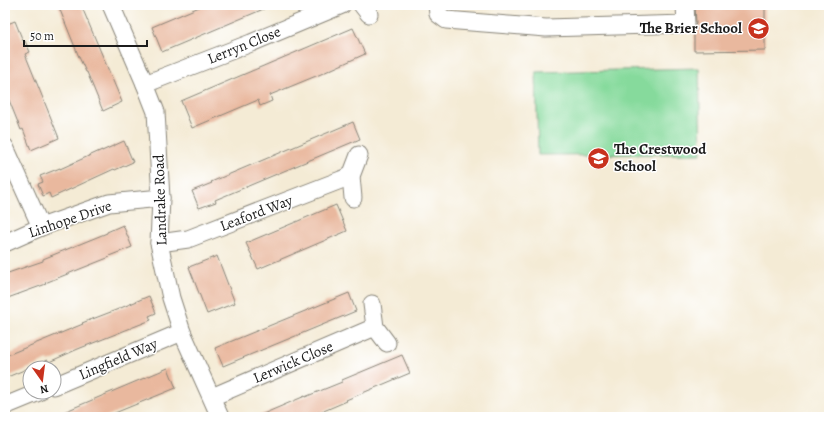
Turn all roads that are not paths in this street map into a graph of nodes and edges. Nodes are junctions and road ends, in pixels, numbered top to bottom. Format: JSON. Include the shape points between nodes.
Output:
{"nodes":[{"id":1,"x":112,"y":5,"type":"edge"},
{"id":2,"x":342,"y":5,"type":"edge"},
{"id":3,"x":437,"y":5,"type":"edge"},
{"id":4,"x":685,"y":5,"type":"edge"},
{"id":5,"x":145,"y":84,"type":"junction"},
{"id":6,"x":5,"y":147,"type":"edge"},
{"id":7,"x":359,"y":155,"type":"dead end"},
{"id":8,"x":351,"y":176,"type":"junction"},
{"id":9,"x":161,"y":198,"type":"junction"},
{"id":10,"x":353,"y":198,"type":"dead end"},
{"id":11,"x":41,"y":227,"type":"junction"},
{"id":12,"x":5,"y":243,"type":"edge"},
{"id":13,"x":159,"y":243,"type":"junction"},
{"id":14,"x":372,"y":304,"type":"dead end"},
{"id":15,"x":375,"y":327,"type":"junction"},
{"id":16,"x":182,"y":332,"type":"junction"},
{"id":17,"x":387,"y":343,"type":"dead end"},
{"id":18,"x":62,"y":383,"type":"edge"},
{"id":19,"x":212,"y":397,"type":"junction"},
{"id":20,"x":22,"y":399,"type":"edge"},
{"id":21,"x":5,"y":406,"type":"edge"},
{"id":22,"x":220,"y":417,"type":"edge"}],
"edges":[{"from":1,"to":5,"type":"street","name":"Landrake Road"},
{"from":2,"to":5,"type":"street","name":"Lerryn Close"},
{"from":3,"to":4,"type":"street","via":[[438,14],[446,20],[546,28],[686,24]]},
{"from":5,"to":9,"type":"street","name":"Landrake Road","via":[[156,112]]},
{"from":6,"to":11,"type":"street"},
{"from":7,"to":8,"type":"street"},
{"from":8,"to":10,"type":"street"},
{"from":8,"to":13,"type":"street","name":"Leaford Way","via":[[188,239]]},
{"from":9,"to":11,"type":"street","name":"Linhope Drive","via":[[109,203]]},
{"from":9,"to":13,"type":"street","name":"Landrake Road"},
{"from":11,"to":12,"type":"street","name":"Linhope Drive"},
{"from":13,"to":16,"type":"street","name":"Landrake Road","via":[[171,298]]},
{"from":14,"to":15,"type":"street"},
{"from":15,"to":17,"type":"street"},
{"from":15,"to":19,"type":"street","name":"Lerwick Close"},
{"from":16,"to":18,"type":"street","name":"Lingfield Way"},
{"from":16,"to":19,"type":"street","name":"Landrake Road"},
{"from":19,"to":22,"type":"street","name":"Landrake Road"},
{"from":20,"to":21,"type":"street"}]}
